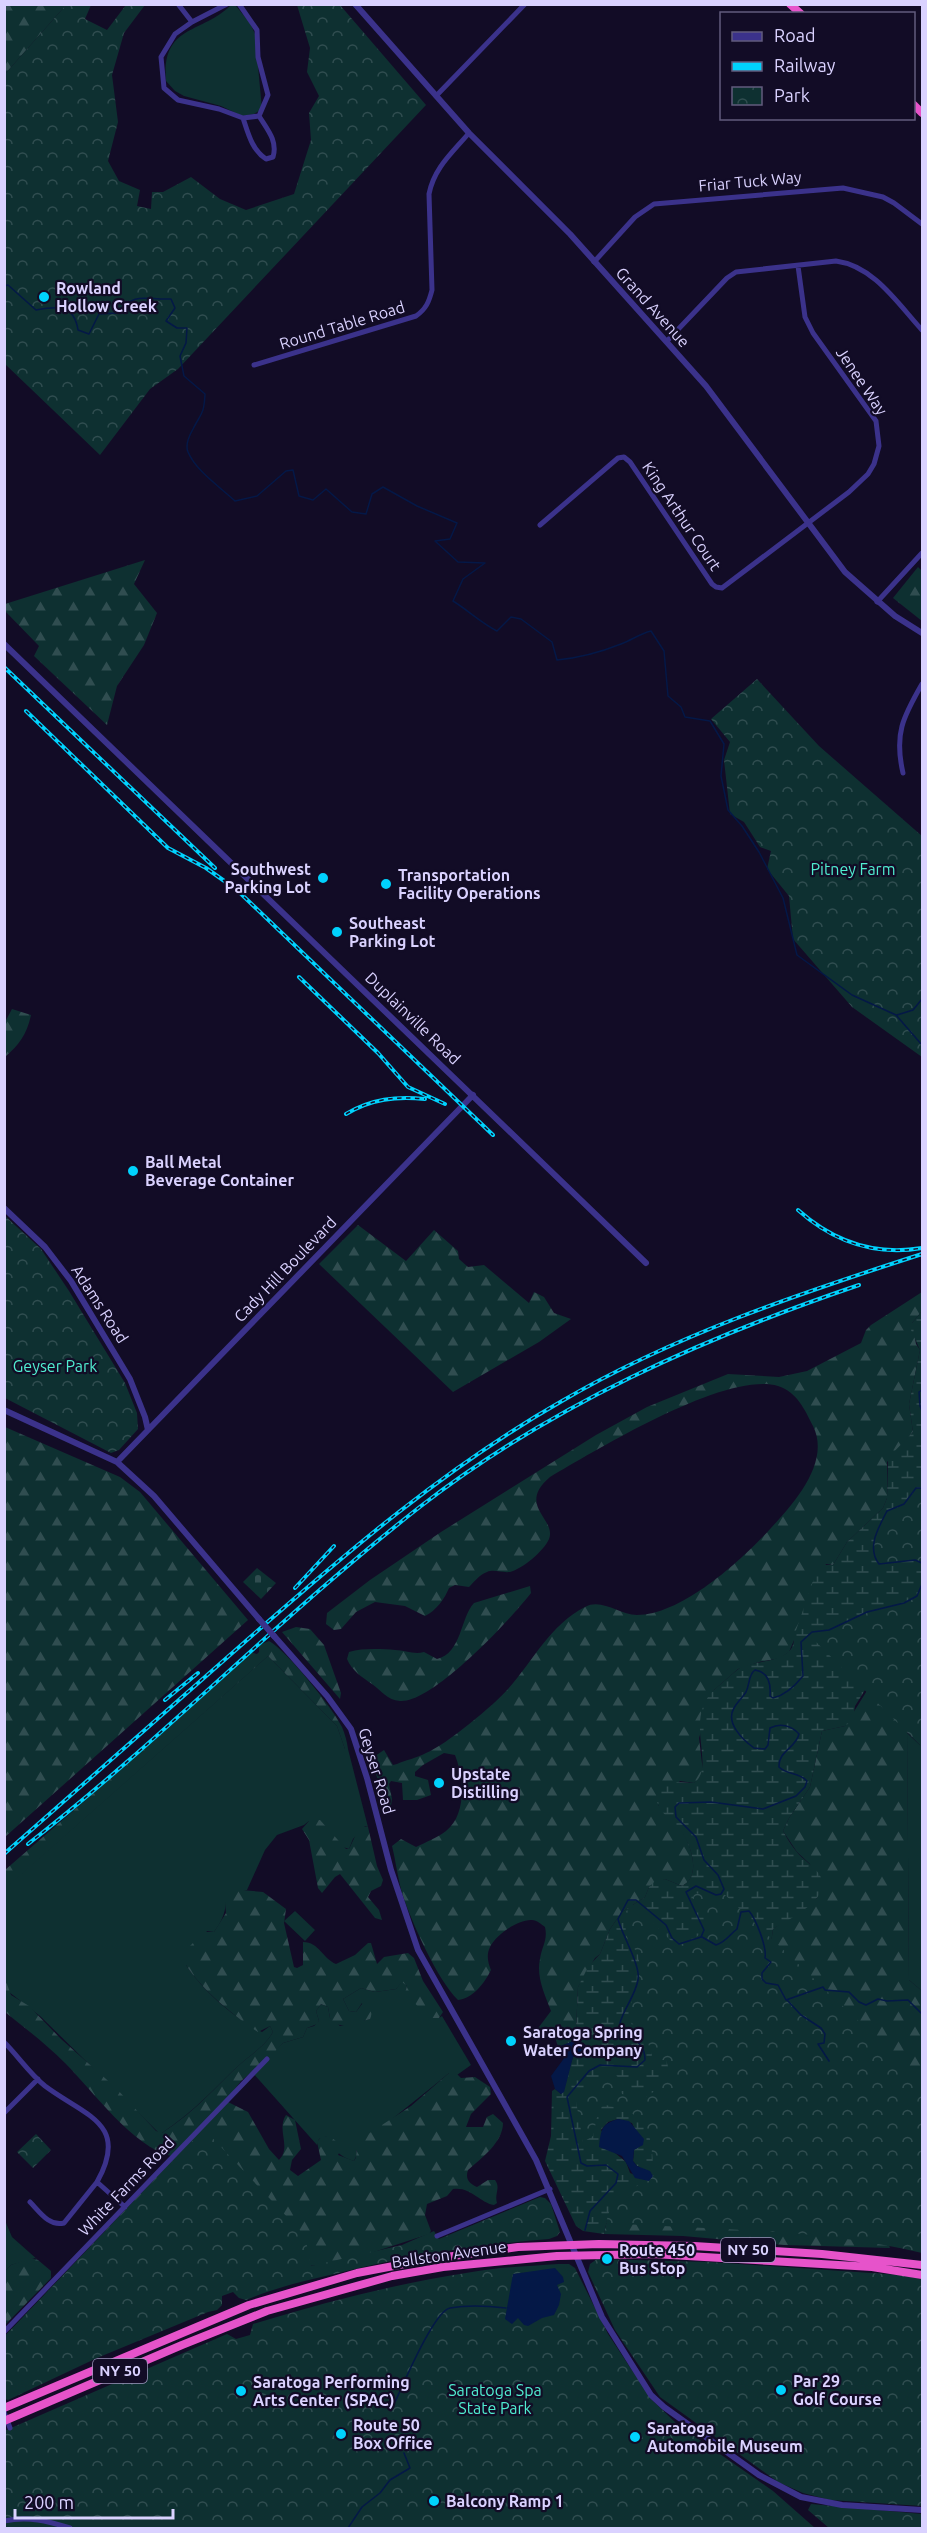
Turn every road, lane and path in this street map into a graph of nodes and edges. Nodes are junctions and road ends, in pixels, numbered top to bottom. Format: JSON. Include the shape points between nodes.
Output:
{"nodes":[{"id":1,"x":178,"y":4,"type":"edge"},
{"id":2,"x":227,"y":4,"type":"edge"},
{"id":3,"x":239,"y":4,"type":"edge"},
{"id":4,"x":355,"y":4,"type":"edge"},
{"id":5,"x":525,"y":4,"type":"edge"},
{"id":6,"x":192,"y":22,"type":"junction"},
{"id":7,"x":436,"y":96,"type":"junction"},
{"id":8,"x":260,"y":116,"type":"junction"},
{"id":9,"x":243,"y":118,"type":"junction"},
{"id":10,"x":469,"y":133,"type":"junction"},
{"id":11,"x":922,"y":224,"type":"edge"},
{"id":12,"x":594,"y":262,"type":"junction"},
{"id":13,"x":798,"y":267,"type":"junction"},
{"id":14,"x":922,"y":330,"type":"edge"},
{"id":15,"x":667,"y":341,"type":"junction"},
{"id":16,"x":254,"y":365,"type":"dead end"},
{"id":17,"x":807,"y":522,"type":"junction"},
{"id":18,"x":540,"y":525,"type":"dead end"},
{"id":19,"x":922,"y":553,"type":"edge"},
{"id":20,"x":722,"y":588,"type":"joint"},
{"id":21,"x":877,"y":602,"type":"junction"},
{"id":22,"x":922,"y":633,"type":"edge"},
{"id":23,"x":4,"y":644,"type":"edge"},
{"id":24,"x":922,"y":684,"type":"edge"},
{"id":25,"x":903,"y":773,"type":"dead end"},
{"id":26,"x":473,"y":1095,"type":"junction"},
{"id":27,"x":4,"y":1208,"type":"edge"},
{"id":28,"x":646,"y":1263,"type":"dead end"},
{"id":29,"x":4,"y":1410,"type":"edge"},
{"id":30,"x":148,"y":1430,"type":"junction"},
{"id":31,"x":117,"y":1462,"type":"junction"},
{"id":32,"x":4,"y":2042,"type":"edge"},
{"id":33,"x":267,"y":2059,"type":"dead end"},
{"id":34,"x":38,"y":2079,"type":"junction"},
{"id":35,"x":4,"y":2113,"type":"edge"},
{"id":36,"x":97,"y":2182,"type":"junction"},
{"id":37,"x":550,"y":2190,"type":"junction"},
{"id":38,"x":30,"y":2202,"type":"dead end"},
{"id":39,"x":125,"y":2207,"type":"junction"},
{"id":40,"x":437,"y":2236,"type":"dead end"},
{"id":41,"x":573,"y":2246,"type":"junction"},
{"id":42,"x":576,"y":2255,"type":"junction"},
{"id":43,"x":922,"y":2265,"type":"edge"},
{"id":44,"x":922,"y":2275,"type":"edge"},
{"id":45,"x":4,"y":2332,"type":"edge"},
{"id":46,"x":6,"y":2418,"type":"edge"},
{"id":47,"x":922,"y":2510,"type":"edge"},
{"id":48,"x":4,"y":2522,"type":"edge"},
{"id":49,"x":70,"y":2529,"type":"edge"}],
"edges":[{"from":1,"to":6,"type":"street"},
{"from":2,"to":6,"type":"street"},
{"from":3,"to":8,"type":"street","via":[[257,30],[258,57],[268,95]]},
{"from":4,"to":7,"type":"street","name":"Grand Avenue"},
{"from":5,"to":7,"type":"street"},
{"from":6,"to":9,"type":"street","via":[[175,34],[161,57],[164,88],[178,100]]},
{"from":7,"to":10,"type":"street","name":"Grand Avenue"},
{"from":8,"to":9,"type":"street"},
{"from":8,"to":9,"type":"street","via":[[276,149],[273,157],[266,159],[251,142]]},
{"from":10,"to":12,"type":"street","name":"Grand Avenue"},
{"from":10,"to":16,"type":"street","name":"Round Table Road","via":[[432,179],[432,290],[426,307],[416,316]]},
{"from":11,"to":12,"type":"street","name":"Friar Tuck Way","via":[[883,197],[843,188],[654,204],[634,217]]},
{"from":12,"to":15,"type":"street","name":"Grand Avenue"},
{"from":13,"to":14,"type":"street","via":[[836,261],[861,268]]},
{"from":13,"to":15,"type":"street","via":[[736,272]]},
{"from":13,"to":17,"type":"street","name":"Jenee Way","via":[[805,317],[876,421],[879,446],[868,474]]},
{"from":15,"to":17,"type":"street","name":"Grand Avenue","via":[[730,417]]},
{"from":17,"to":20,"type":"street","name":"Jenee Way"},
{"from":17,"to":21,"type":"street","name":"Grand Avenue","via":[[845,572]]},
{"from":18,"to":20,"type":"street","name":"King Arthur Court","via":[[624,457],[711,584]]},
{"from":19,"to":21,"type":"street"},
{"from":21,"to":22,"type":"street","name":"Grand Avenue"},
{"from":23,"to":26,"type":"street","name":"Duplainville Road"},
{"from":24,"to":25,"type":"street","via":[[901,726],[899,750]]},
{"from":26,"to":28,"type":"street","name":"Duplainville Road"},
{"from":26,"to":30,"type":"street","name":"Cady Hill Boulevard"},
{"from":27,"to":30,"type":"street","name":"Adams Road","via":[[45,1247],[71,1281],[130,1379]]},
{"from":29,"to":31,"type":"street","name":"Geyser Road"},
{"from":30,"to":31,"type":"street","name":"Cady Hill Boulevard"},
{"from":31,"to":37,"type":"street","name":"Geyser Road","bridge":true,"via":[[164,1508],[327,1695],[351,1729],[418,1950]]},
{"from":32,"to":34,"type":"street"},
{"from":33,"to":39,"type":"street","name":"White Farms Road"},
{"from":34,"to":35,"type":"street"},
{"from":34,"to":36,"type":"street","via":[[95,2120],[107,2134],[109,2156]]},
{"from":36,"to":38,"type":"street","via":[[64,2223],[50,2222]]},
{"from":36,"to":39,"type":"street"},
{"from":37,"to":40,"type":"street"},
{"from":37,"to":41,"type":"street","name":"Geyser Road"},
{"from":39,"to":45,"type":"street","name":"White Farms Road"},
{"from":41,"to":42,"type":"street","name":"Geyser Road"},
{"from":41,"to":43,"type":"highway","name":"Ballston Avenue","number":"NY 50","via":[[705,2247]]},
{"from":41,"to":46,"type":"highway","name":"Ballston Avenue","number":"NY 50","via":[[518,2247],[425,2260],[315,2285],[249,2305]]},
{"from":42,"to":44,"type":"highway","name":"Ballston Avenue","number":"NY 50","via":[[654,2254],[872,2267]]},
{"from":42,"to":46,"type":"highway","name":"Ballston Avenue","number":"NY 50","via":[[433,2269],[293,2303],[182,2344]]},
{"from":42,"to":47,"type":"street","name":"Geyser Road","via":[[621,2351],[651,2395],[664,2407],[759,2475],[801,2497],[842,2505]]},
{"from":48,"to":49,"type":"street","via":[[29,2518]]}]}
